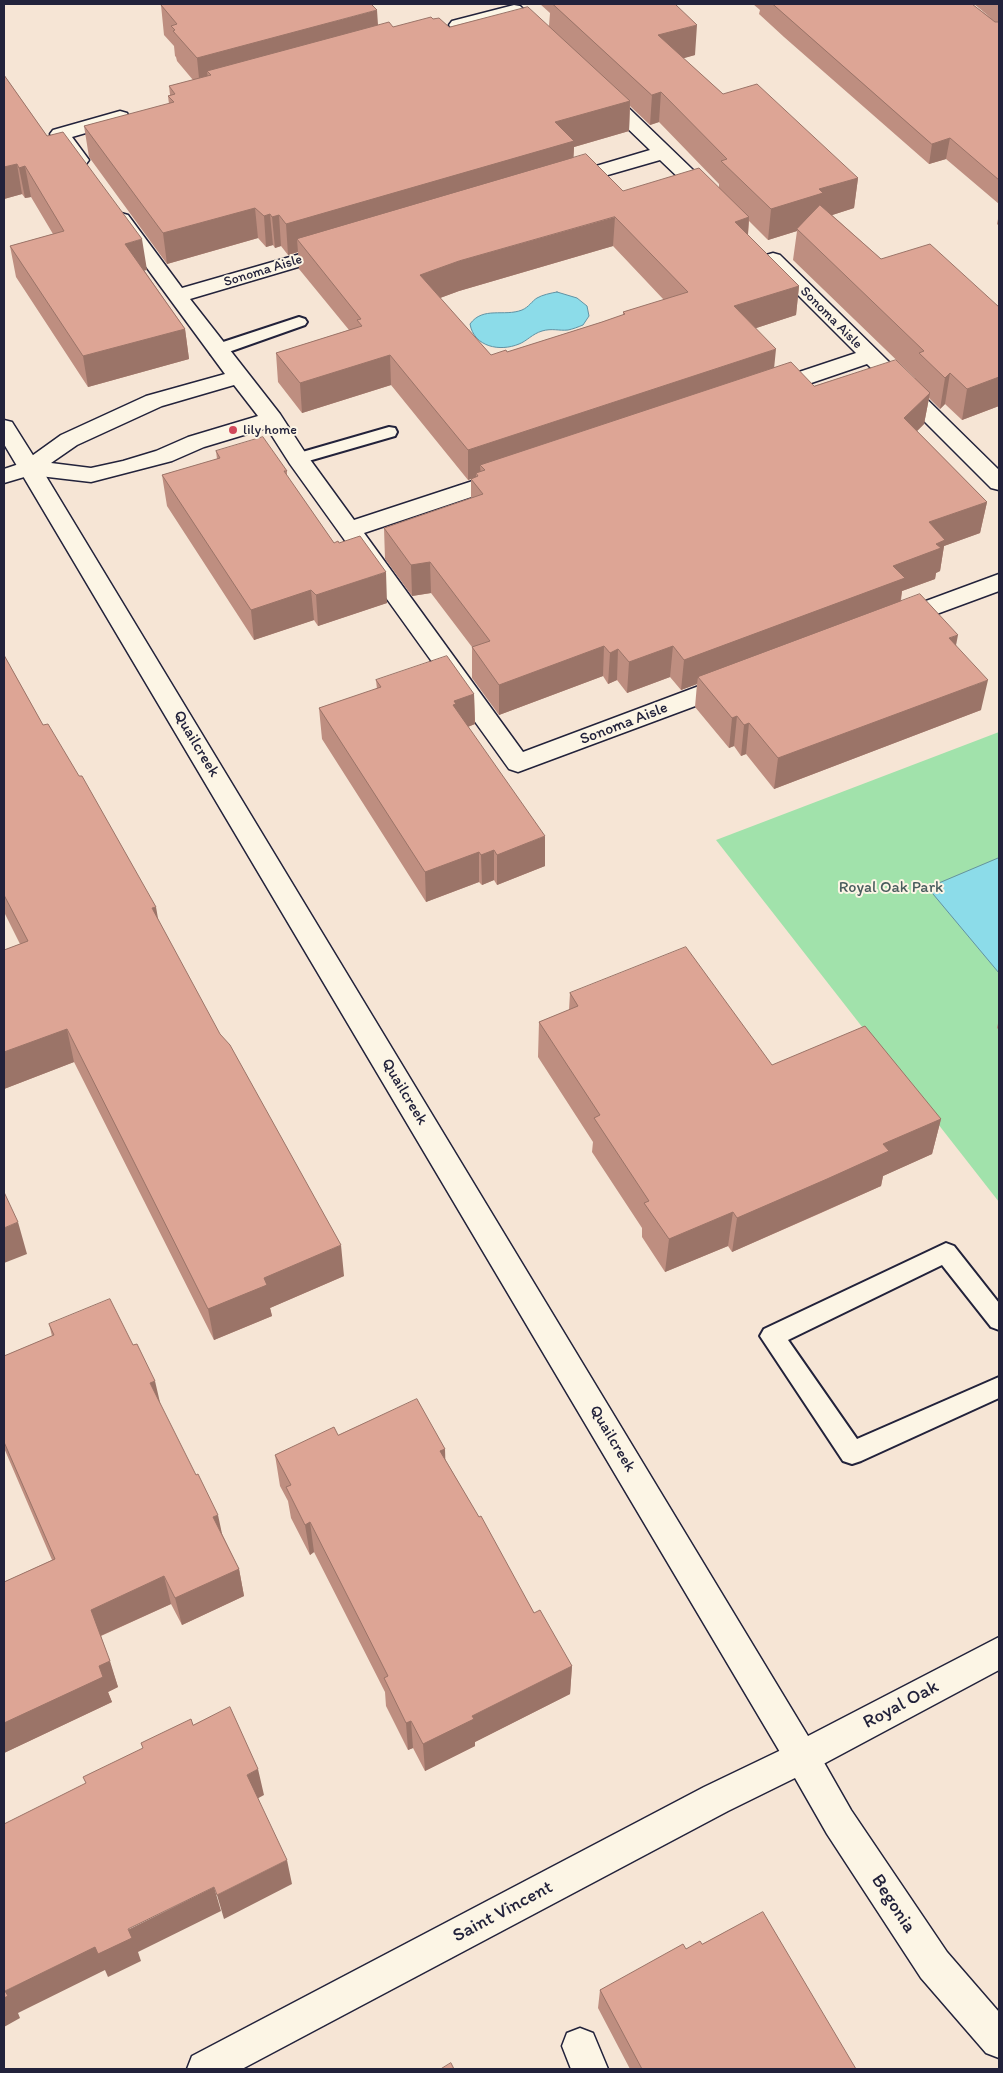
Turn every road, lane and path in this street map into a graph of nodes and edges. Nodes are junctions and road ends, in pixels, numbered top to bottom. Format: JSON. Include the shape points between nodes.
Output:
{"nodes":[{"id":1,"x":442,"y":30,"type":"edge"},
{"id":2,"x":555,"y":49,"type":"edge"},
{"id":3,"x":589,"y":81,"type":"edge"},
{"id":4,"x":141,"y":112,"type":"edge"},
{"id":5,"x":665,"y":152,"type":"junction"},
{"id":6,"x":92,"y":179,"type":"edge"},
{"id":7,"x":550,"y":186,"type":"edge"},
{"id":8,"x":109,"y":202,"type":"edge"},
{"id":9,"x":726,"y":213,"type":"edge"},
{"id":10,"x":349,"y":245,"type":"edge"},
{"id":11,"x":760,"y":247,"type":"edge"},
{"id":12,"x":177,"y":296,"type":"junction"},
{"id":13,"x":299,"y":322,"type":"dead end"},
{"id":14,"x":217,"y":350,"type":"junction"},
{"id":15,"x":869,"y":356,"type":"junction"},
{"id":16,"x":239,"y":377,"type":"junction"},
{"id":17,"x":756,"y":394,"type":"edge"},
{"id":18,"x":272,"y":419,"type":"junction"},
{"id":19,"x":4,"y":428,"type":"edge"},
{"id":20,"x":389,"y":432,"type":"dead end"},
{"id":21,"x":298,"y":459,"type":"junction"},
{"id":22,"x":30,"y":468,"type":"junction"},
{"id":23,"x":529,"y":470,"type":"edge"},
{"id":24,"x":4,"y":476,"type":"edge"},
{"id":25,"x":999,"y":483,"type":"edge"},
{"id":26,"x":349,"y":530,"type":"junction"},
{"id":27,"x":999,"y":582,"type":"edge"},
{"id":28,"x":874,"y":629,"type":"edge"},
{"id":29,"x":755,"y":674,"type":"edge"},
{"id":30,"x":999,"y":1320,"type":"edge"},
{"id":31,"x":999,"y":1387,"type":"edge"},
{"id":32,"x":999,"y":1653,"type":"edge"},
{"id":33,"x":802,"y":1757,"type":"junction"},
{"id":34,"x":999,"y":2040,"type":"edge"},
{"id":35,"x":204,"y":2069,"type":"edge"}],
"edges":[{"from":1,"to":2,"type":"street","via":[[514,10]]},
{"from":3,"to":5,"type":"street"},
{"from":4,"to":6,"type":"street","via":[[60,134]]},
{"from":5,"to":7,"type":"street"},
{"from":5,"to":9,"type":"street"},
{"from":8,"to":12,"type":"street","name":"Sonoma Aisle"},
{"from":10,"to":12,"type":"street","name":"Sonoma Aisle"},
{"from":11,"to":15,"type":"street","name":"Sonoma Aisle"},
{"from":12,"to":14,"type":"street","name":"Sonoma Aisle"},
{"from":13,"to":14,"type":"lane"},
{"from":14,"to":16,"type":"street","name":"Sonoma Aisle"},
{"from":15,"to":17,"type":"street","name":"Sonoma Aisle"},
{"from":15,"to":25,"type":"street","name":"Sonoma Aisle"},
{"from":16,"to":18,"type":"street","name":"Sonoma Aisle"},
{"from":16,"to":22,"type":"street","via":[[154,400],[69,440]]},
{"from":18,"to":21,"type":"street","name":"Sonoma Aisle"},
{"from":18,"to":22,"type":"street","via":[[126,468],[91,475]]},
{"from":19,"to":22,"type":"street","name":"Quailcreek"},
{"from":20,"to":21,"type":"lane"},
{"from":21,"to":26,"type":"street","name":"Sonoma Aisle"},
{"from":22,"to":24,"type":"street"},
{"from":22,"to":33,"type":"street","name":"Quailcreek"},
{"from":23,"to":26,"type":"street"},
{"from":26,"to":29,"type":"street","name":"Sonoma Aisle","via":[[518,764]]},
{"from":27,"to":28,"type":"street"},
{"from":30,"to":31,"type":"lane","via":[[946,1253],[772,1336],[852,1453]]},
{"from":32,"to":33,"type":"street","name":"Royal Oak"},
{"from":33,"to":34,"type":"street","name":"Begonia","via":[[839,1822],[934,1964]]},
{"from":33,"to":35,"type":"street","name":"Saint Vincent","via":[[716,1799]]}]}
